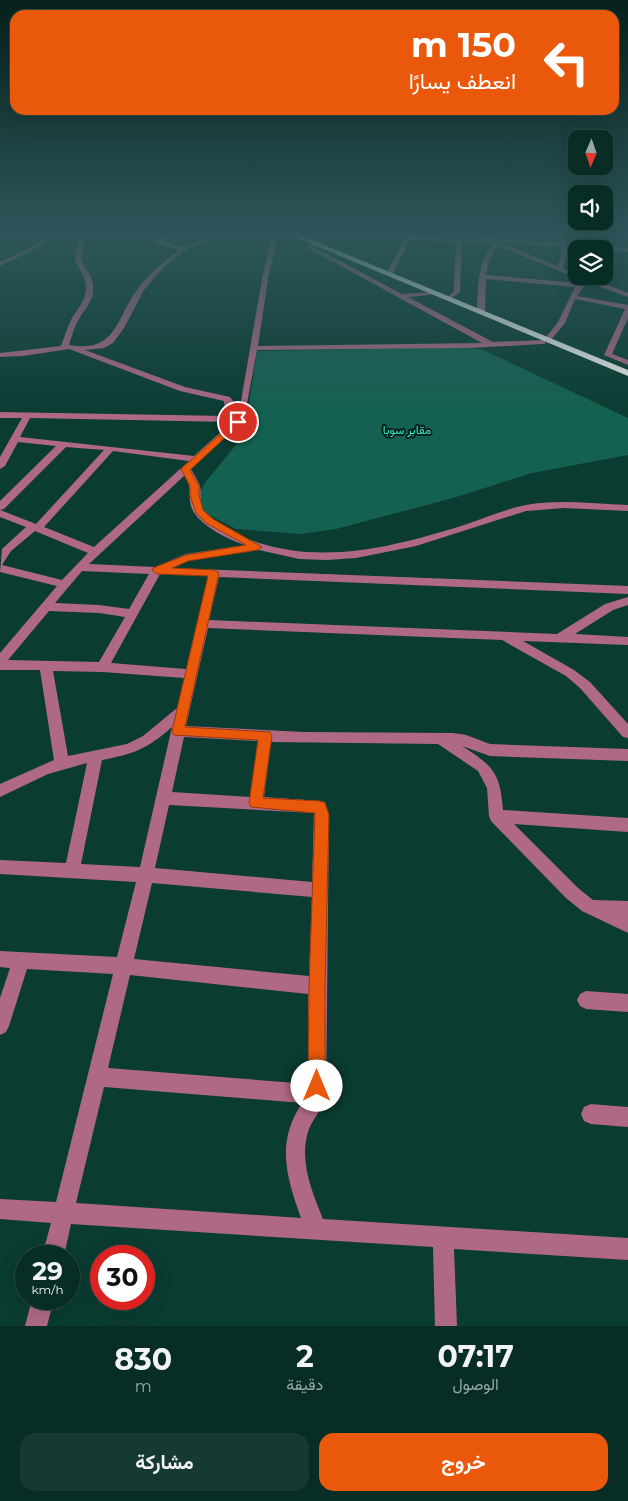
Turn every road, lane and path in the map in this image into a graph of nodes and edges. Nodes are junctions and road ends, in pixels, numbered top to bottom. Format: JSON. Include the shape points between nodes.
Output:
{"nodes":[{"id":1,"x":89,"y":293,"type":"edge"},
{"id":2,"x":140,"y":293,"type":"edge"},
{"id":3,"x":263,"y":293,"type":"edge"},
{"id":4,"x":395,"y":293,"type":"edge"},
{"id":5,"x":429,"y":293,"type":"joint"},
{"id":6,"x":437,"y":293,"type":"edge"},
{"id":7,"x":456,"y":293,"type":"edge"},
{"id":8,"x":482,"y":293,"type":"edge"},
{"id":9,"x":576,"y":293,"type":"edge"},
{"id":10,"x":400,"y":296,"type":"junction"},
{"id":11,"x":573,"y":297,"type":"junction"},
{"id":12,"x":449,"y":298,"type":"junction"},
{"id":13,"x":628,"y":309,"type":"edge"},
{"id":14,"x":481,"y":311,"type":"junction"},
{"id":15,"x":544,"y":340,"type":"junction"},
{"id":16,"x":490,"y":344,"type":"junction"},
{"id":17,"x":65,"y":346,"type":"junction"},
{"id":18,"x":74,"y":348,"type":"junction"},
{"id":19,"x":254,"y":348,"type":"junction"},
{"id":20,"x":0,"y":355,"type":"edge"},
{"id":21,"x":628,"y":363,"type":"edge"},
{"id":22,"x":628,"y":373,"type":"edge"},
{"id":23,"x":628,"y":378,"type":"edge"},
{"id":24,"x":0,"y":415,"type":"edge"},
{"id":25,"x":12,"y":416,"type":"junction"},
{"id":26,"x":27,"y":416,"type":"junction"},
{"id":27,"x":235,"y":419,"type":"junction"},
{"id":28,"x":0,"y":423,"type":"edge"},
{"id":29,"x":15,"y":439,"type":"junction"},
{"id":30,"x":63,"y":444,"type":"junction"},
{"id":31,"x":112,"y":448,"type":"junction"},
{"id":32,"x":197,"y":459,"type":"junction"},
{"id":33,"x":0,"y":466,"type":"edge"},
{"id":34,"x":186,"y":469,"type":"junction"},
{"id":35,"x":0,"y":507,"type":"edge"},
{"id":36,"x":628,"y":508,"type":"edge"},
{"id":37,"x":0,"y":513,"type":"edge"},
{"id":38,"x":36,"y":528,"type":"junction"},
{"id":39,"x":257,"y":547,"type":"junction"},
{"id":40,"x":95,"y":552,"type":"junction"},
{"id":41,"x":0,"y":562,"type":"edge"},
{"id":42,"x":79,"y":567,"type":"junction"},
{"id":43,"x":0,"y":568,"type":"edge"},
{"id":44,"x":157,"y":570,"type":"junction"},
{"id":45,"x":214,"y":573,"type":"junction"},
{"id":46,"x":64,"y":584,"type":"junction"},
{"id":47,"x":628,"y":590,"type":"edge"},
{"id":48,"x":628,"y":601,"type":"edge"},
{"id":49,"x":45,"y":607,"type":"junction"},
{"id":50,"x":132,"y":614,"type":"junction"},
{"id":51,"x":203,"y":624,"type":"junction"},
{"id":52,"x":502,"y":636,"type":"junction"},
{"id":53,"x":560,"y":638,"type":"junction"},
{"id":54,"x":628,"y":641,"type":"edge"},
{"id":55,"x":4,"y":650,"type":"edge"},
{"id":56,"x":0,"y":663,"type":"edge"},
{"id":57,"x":46,"y":666,"type":"junction"},
{"id":58,"x":103,"y":668,"type":"junction"},
{"id":59,"x":191,"y":674,"type":"junction"},
{"id":60,"x":182,"y":711,"type":"junction"},
{"id":61,"x":178,"y":731,"type":"junction"},
{"id":62,"x":628,"y":733,"type":"edge"},
{"id":63,"x":265,"y":736,"type":"junction"},
{"id":64,"x":441,"y":739,"type":"junction"},
{"id":65,"x":628,"y":755,"type":"edge"},
{"id":66,"x":96,"y":756,"type":"junction"},
{"id":67,"x":62,"y":763,"type":"junction"},
{"id":68,"x":0,"y":790,"type":"edge"},
{"id":69,"x":163,"y":798,"type":"junction"},
{"id":70,"x":256,"y":803,"type":"junction"},
{"id":71,"x":496,"y":816,"type":"junction"},
{"id":72,"x":628,"y":824,"type":"edge"},
{"id":73,"x":0,"y":867,"type":"edge"},
{"id":74,"x":72,"y":871,"type":"junction"},
{"id":75,"x":146,"y":875,"type":"junction"},
{"id":76,"x":319,"y":890,"type":"junction"},
{"id":77,"x":588,"y":906,"type":"junction"},
{"id":78,"x":628,"y":909,"type":"edge"},
{"id":79,"x":628,"y":925,"type":"edge"},
{"id":80,"x":0,"y":959,"type":"edge"},
{"id":81,"x":21,"y":960,"type":"junction"},
{"id":82,"x":124,"y":966,"type":"junction"},
{"id":83,"x":317,"y":986,"type":"junction"},
{"id":84,"x":586,"y":1000,"type":"dead end"},
{"id":85,"x":628,"y":1003,"type":"edge"},
{"id":86,"x":0,"y":1026,"type":"edge"},
{"id":87,"x":98,"y":1077,"type":"junction"},
{"id":88,"x":314,"y":1094,"type":"junction"},
{"id":89,"x":591,"y":1114,"type":"dead end"},
{"id":90,"x":628,"y":1117,"type":"edge"},
{"id":91,"x":0,"y":1209,"type":"edge"},
{"id":92,"x":64,"y":1213,"type":"junction"},
{"id":93,"x":316,"y":1229,"type":"junction"},
{"id":94,"x":443,"y":1238,"type":"junction"},
{"id":95,"x":57,"y":1245,"type":"edge"},
{"id":96,"x":628,"y":1249,"type":"edge"},
{"id":97,"x":40,"y":1310,"type":"edge"},
{"id":98,"x":36,"y":1326,"type":"edge"},
{"id":99,"x":446,"y":1326,"type":"edge"}],
"edges":[{"from":1,"to":17,"type":"street","via":[[74,320]]},
{"from":2,"to":18,"type":"street","via":[[110,341],[102,346]]},
{"from":3,"to":19,"type":"street"},
{"from":4,"to":10,"type":"street"},
{"from":5,"to":10,"type":"street"},
{"from":5,"to":15,"type":"highway"},
{"from":6,"to":12,"type":"highway"},
{"from":7,"to":12,"type":"street"},
{"from":8,"to":14,"type":"street"},
{"from":9,"to":11,"type":"street"},
{"from":10,"to":16,"type":"street"},
{"from":11,"to":13,"type":"street"},
{"from":11,"to":15,"type":"street","via":[[561,324]]},
{"from":12,"to":14,"type":"highway"},
{"from":13,"to":21,"type":"street","via":[[608,355]]},
{"from":14,"to":15,"type":"highway"},
{"from":15,"to":16,"type":"street"},
{"from":15,"to":22,"type":"highway"},
{"from":15,"to":23,"type":"highway"},
{"from":16,"to":19,"type":"street"},
{"from":17,"to":18,"type":"street"},
{"from":17,"to":20,"type":"street","via":[[28,354]]},
{"from":18,"to":27,"type":"street","via":[[183,389],[227,399]]},
{"from":19,"to":27,"type":"street","via":[[245,401]]},
{"from":24,"to":25,"type":"street"},
{"from":25,"to":26,"type":"street"},
{"from":25,"to":28,"type":"street"},
{"from":26,"to":27,"type":"street"},
{"from":26,"to":29,"type":"street"},
{"from":27,"to":32,"type":"street"},
{"from":29,"to":30,"type":"street"},
{"from":29,"to":33,"type":"street"},
{"from":30,"to":31,"type":"street"},
{"from":30,"to":35,"type":"street"},
{"from":31,"to":32,"type":"street"},
{"from":31,"to":38,"type":"street"},
{"from":32,"to":34,"type":"street"},
{"from":34,"to":39,"type":"street","via":[[195,486],[199,512],[236,538]]},
{"from":34,"to":40,"type":"street"},
{"from":36,"to":39,"type":"street","via":[[525,508],[393,549],[358,555],[307,557]]},
{"from":37,"to":38,"type":"street"},
{"from":38,"to":40,"type":"street"},
{"from":38,"to":41,"type":"street","via":[[7,549]]},
{"from":39,"to":44,"type":"street","via":[[186,558]]},
{"from":40,"to":42,"type":"street"},
{"from":42,"to":44,"type":"street"},
{"from":42,"to":46,"type":"street"},
{"from":43,"to":46,"type":"street"},
{"from":44,"to":45,"type":"street"},
{"from":44,"to":50,"type":"street"},
{"from":45,"to":47,"type":"street"},
{"from":45,"to":51,"type":"street"},
{"from":46,"to":49,"type":"street"},
{"from":48,"to":53,"type":"street","via":[[609,607]]},
{"from":49,"to":50,"type":"street"},
{"from":49,"to":55,"type":"street"},
{"from":50,"to":58,"type":"street"},
{"from":51,"to":52,"type":"street"},
{"from":51,"to":59,"type":"street"},
{"from":52,"to":53,"type":"street"},
{"from":52,"to":62,"type":"street","via":[[570,673]]},
{"from":53,"to":54,"type":"street"},
{"from":55,"to":56,"type":"street"},
{"from":56,"to":57,"type":"street"},
{"from":57,"to":58,"type":"street"},
{"from":57,"to":67,"type":"street"},
{"from":58,"to":59,"type":"street"},
{"from":59,"to":60,"type":"street"},
{"from":60,"to":61,"type":"street"},
{"from":60,"to":66,"type":"street","via":[[148,740],[129,750]]},
{"from":61,"to":63,"type":"street"},
{"from":61,"to":69,"type":"street"},
{"from":63,"to":64,"type":"street"},
{"from":63,"to":70,"type":"street"},
{"from":64,"to":65,"type":"street","via":[[466,741],[490,750]]},
{"from":64,"to":71,"type":"street","via":[[483,767],[494,788]]},
{"from":66,"to":67,"type":"street"},
{"from":66,"to":74,"type":"street"},
{"from":67,"to":68,"type":"street"},
{"from":69,"to":70,"type":"street"},
{"from":69,"to":75,"type":"street"},
{"from":70,"to":76,"type":"street","via":[[320,807]]},
{"from":71,"to":72,"type":"street"},
{"from":71,"to":77,"type":"street"},
{"from":73,"to":74,"type":"street"},
{"from":74,"to":75,"type":"street"},
{"from":75,"to":76,"type":"street"},
{"from":75,"to":82,"type":"street"},
{"from":76,"to":83,"type":"street"},
{"from":77,"to":78,"type":"street"},
{"from":77,"to":79,"type":"street"},
{"from":80,"to":81,"type":"street"},
{"from":81,"to":82,"type":"street"},
{"from":81,"to":86,"type":"street"},
{"from":82,"to":83,"type":"street"},
{"from":82,"to":87,"type":"street"},
{"from":83,"to":88,"type":"street","via":[[317,1086]]},
{"from":84,"to":85,"type":"street"},
{"from":87,"to":88,"type":"street"},
{"from":87,"to":92,"type":"street"},
{"from":88,"to":93,"type":"street","via":[[316,1099],[304,1114],[298,1129],[295,1161],[298,1183]]},
{"from":89,"to":90,"type":"street"},
{"from":91,"to":92,"type":"street"},
{"from":92,"to":93,"type":"street"},
{"from":92,"to":95,"type":"street"},
{"from":93,"to":94,"type":"street"},
{"from":94,"to":96,"type":"street"},
{"from":94,"to":99,"type":"street"},
{"from":97,"to":98,"type":"street"}]}
